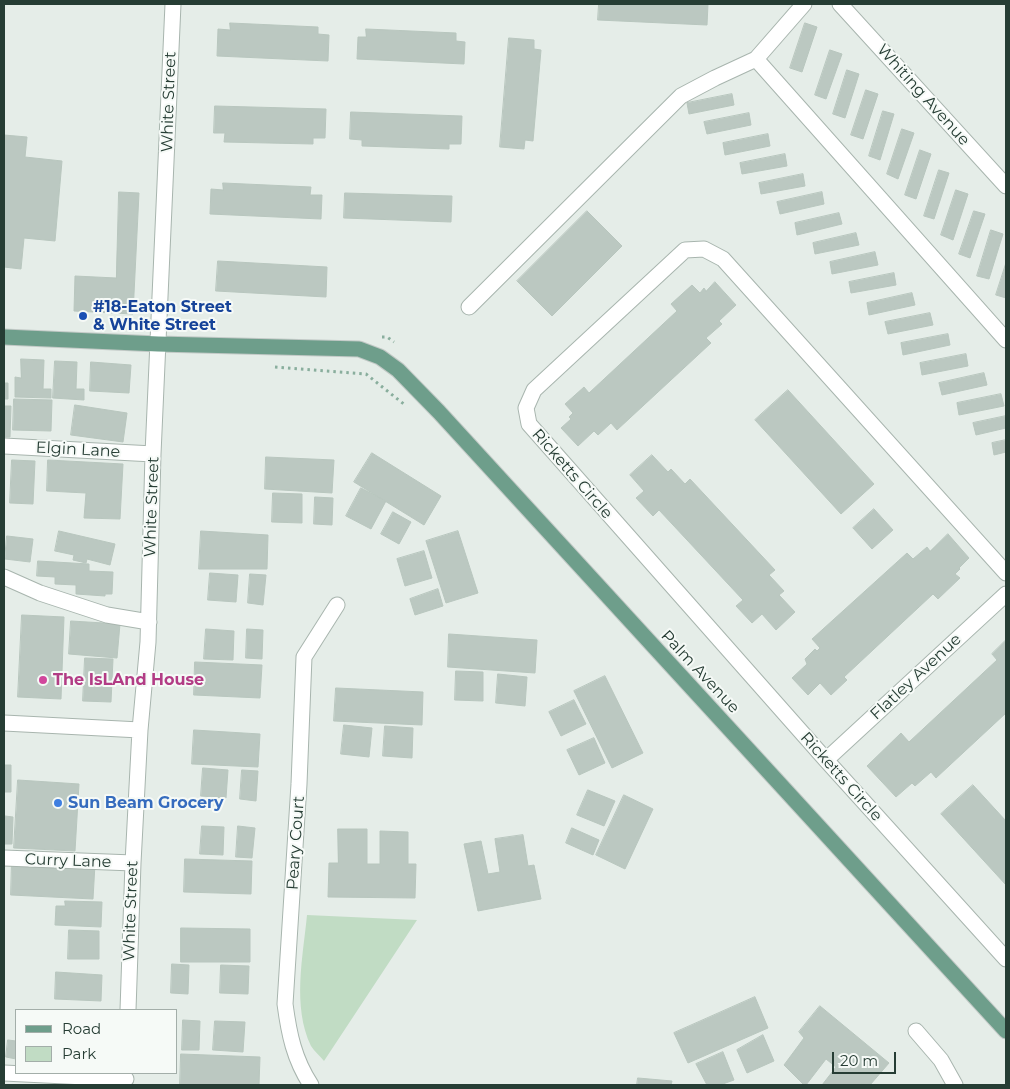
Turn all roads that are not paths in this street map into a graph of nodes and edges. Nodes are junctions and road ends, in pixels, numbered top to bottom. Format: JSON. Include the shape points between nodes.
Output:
{"nodes":[{"id":1,"x":173,"y":4,"type":"edge"},
{"id":2,"x":804,"y":4,"type":"edge"},
{"id":3,"x":840,"y":4,"type":"edge"},
{"id":4,"x":756,"y":59,"type":"junction"},
{"id":5,"x":1006,"y":186,"type":"edge"},
{"id":6,"x":469,"y":307,"type":"dead end"},
{"id":7,"x":4,"y":337,"type":"edge"},
{"id":8,"x":1006,"y":340,"type":"edge"},
{"id":9,"x":158,"y":344,"type":"junction"},
{"id":10,"x":4,"y":446,"type":"edge"},
{"id":11,"x":153,"y":454,"type":"junction"},
{"id":12,"x":1006,"y":573,"type":"edge"},
{"id":13,"x":4,"y":577,"type":"edge"},
{"id":14,"x":1006,"y":594,"type":"edge"},
{"id":15,"x":337,"y":605,"type":"dead end"},
{"id":16,"x":148,"y":622,"type":"junction"},
{"id":17,"x":4,"y":723,"type":"edge"},
{"id":18,"x":140,"y":730,"type":"junction"},
{"id":19,"x":826,"y":760,"type":"junction"},
{"id":20,"x":4,"y":858,"type":"edge"},
{"id":21,"x":133,"y":863,"type":"junction"},
{"id":22,"x":1006,"y":959,"type":"edge"},
{"id":23,"x":128,"y":1009,"type":"edge"},
{"id":24,"x":916,"y":1031,"type":"dead end"},
{"id":25,"x":1006,"y":1031,"type":"edge"},
{"id":26,"x":24,"y":1074,"type":"edge"},
{"id":27,"x":126,"y":1079,"type":"edge"},
{"id":28,"x":311,"y":1085,"type":"edge"},
{"id":29,"x":955,"y":1085,"type":"edge"}],
"edges":[{"from":1,"to":9,"type":"street","name":"White Street"},
{"from":2,"to":4,"type":"street"},
{"from":3,"to":5,"type":"street","name":"Whiting Avenue"},
{"from":4,"to":6,"type":"street","via":[[681,96]]},
{"from":4,"to":8,"type":"street"},
{"from":7,"to":9,"type":"main road"},
{"from":9,"to":11,"type":"street","name":"White Street"},
{"from":9,"to":25,"type":"main road","name":"Palm Avenue","via":[[359,349],[380,357],[398,370]]},
{"from":10,"to":11,"type":"street","name":"Elgin Lane"},
{"from":11,"to":16,"type":"street","name":"White Street"},
{"from":12,"to":19,"type":"street","name":"Ricketts Circle","via":[[723,260],[704,249],[686,250],[534,390],[526,408],[529,424]]},
{"from":13,"to":16,"type":"street","via":[[40,593],[107,615]]},
{"from":14,"to":19,"type":"street","name":"Flatley Avenue"},
{"from":15,"to":28,"type":"street","name":"Peary Court","via":[[304,657],[286,1004],[288,1032]]},
{"from":16,"to":18,"type":"street","name":"White Street"},
{"from":17,"to":18,"type":"street"},
{"from":18,"to":21,"type":"street","name":"White Street"},
{"from":19,"to":22,"type":"street","name":"Ricketts Circle"},
{"from":20,"to":21,"type":"street","name":"Curry Lane"},
{"from":21,"to":23,"type":"street","name":"White Street"},
{"from":24,"to":29,"type":"street","via":[[941,1060]]},
{"from":26,"to":27,"type":"street"}]}
